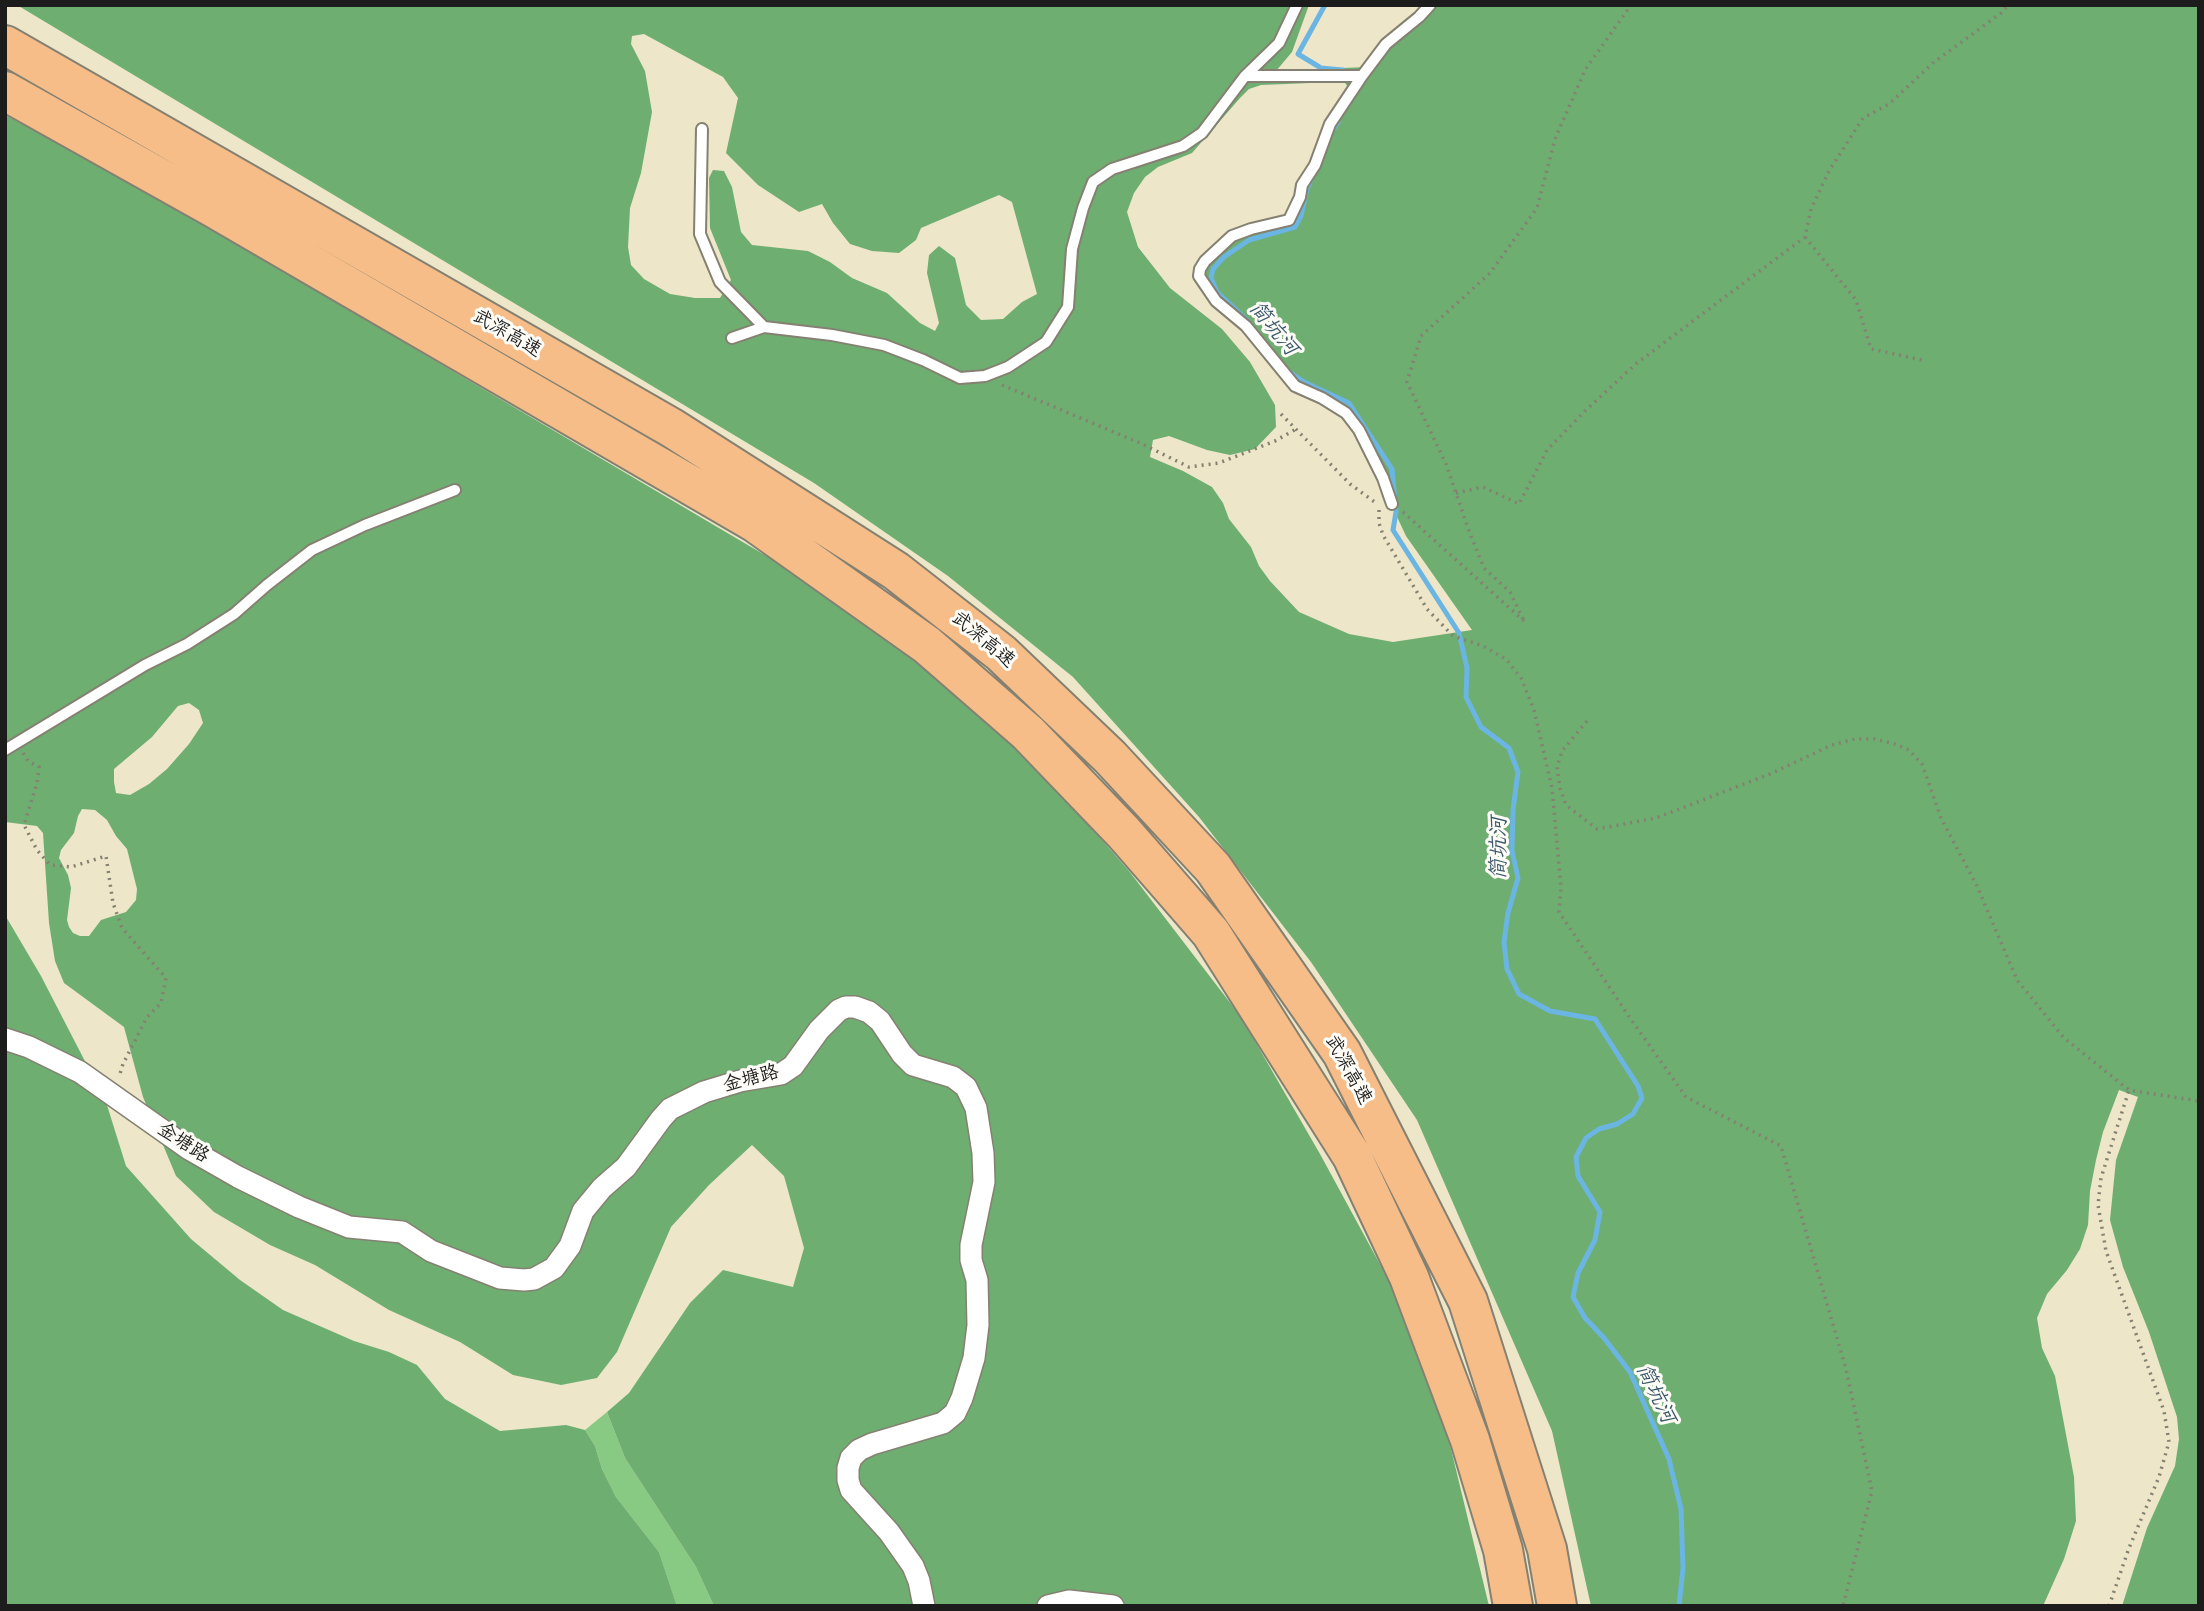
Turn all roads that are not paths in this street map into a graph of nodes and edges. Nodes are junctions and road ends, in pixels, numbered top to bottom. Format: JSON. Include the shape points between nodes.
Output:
{"nodes":[{"id":1,"x":1297,"y":5,"type":"edge"},
{"id":2,"x":1430,"y":5,"type":"edge"},
{"id":3,"x":5,"y":45,"type":"edge"},
{"id":4,"x":1245,"y":76,"type":"junction"},
{"id":5,"x":1362,"y":76,"type":"junction"},
{"id":6,"x":5,"y":91,"type":"edge"},
{"id":7,"x":702,"y":129,"type":"dead end"},
{"id":8,"x":764,"y":327,"type":"junction"},
{"id":9,"x":732,"y":338,"type":"dead end"},
{"id":10,"x":455,"y":490,"type":"dead end"},
{"id":11,"x":1392,"y":503,"type":"dead end"},
{"id":12,"x":5,"y":750,"type":"edge"},
{"id":13,"x":5,"y":1039,"type":"edge"},
{"id":14,"x":924,"y":1606,"type":"edge"},
{"id":15,"x":1048,"y":1606,"type":"edge"},
{"id":16,"x":1113,"y":1606,"type":"edge"},
{"id":17,"x":1513,"y":1606,"type":"edge"},
{"id":18,"x":1557,"y":1606,"type":"edge"}],
"edges":[{"from":1,"to":4,"type":"lane","via":[[1279,43]]},
{"from":2,"to":5,"type":"lane","via":[[1386,44]]},
{"from":3,"to":18,"type":"highway","name":"武深高速","via":[[672,428],[896,571],[1001,653],[1110,757],[1213,868],[1342,1053],[1468,1301],[1547,1549]]},
{"from":4,"to":5,"type":"lane"},
{"from":4,"to":8,"type":"lane","via":[[1202,133],[1183,146],[1112,169],[1093,182],[1072,249],[1068,306],[1046,342],[1008,367],[985,376],[960,377],[884,345]]},
{"from":5,"to":11,"type":"lane","via":[[1330,124],[1289,220],[1232,236],[1205,261],[1199,276],[1216,301],[1246,326],[1295,386],[1346,413],[1359,430]]},
{"from":6,"to":17,"type":"highway","name":"武深高速","via":[[212,206],[754,522],[927,645],[1028,733],[1125,833],[1211,933],[1352,1156],[1409,1277],[1470,1440],[1503,1550]]},
{"from":7,"to":8,"type":"lane","via":[[700,234],[720,282]]},
{"from":8,"to":9,"type":"lane"},
{"from":10,"to":12,"type":"lane","via":[[312,550],[234,614]]},
{"from":13,"to":14,"type":"street","name":"金塘路","via":[[80,1072],[189,1149],[259,1188],[349,1227],[402,1232],[431,1251],[511,1280],[534,1279],[554,1268],[570,1245],[583,1212],[626,1167],[670,1109],[704,1091],[781,1074],[793,1066],[839,1010],[855,1007],[869,1013],[913,1065],[953,1077],[966,1087],[976,1108],[983,1153],[984,1182],[971,1245],[978,1325],[962,1398],[955,1413],[943,1423],[859,1450],[848,1468],[851,1490],[913,1566]]},
{"from":15,"to":16,"type":"street","via":[[1069,1601]]}]}
